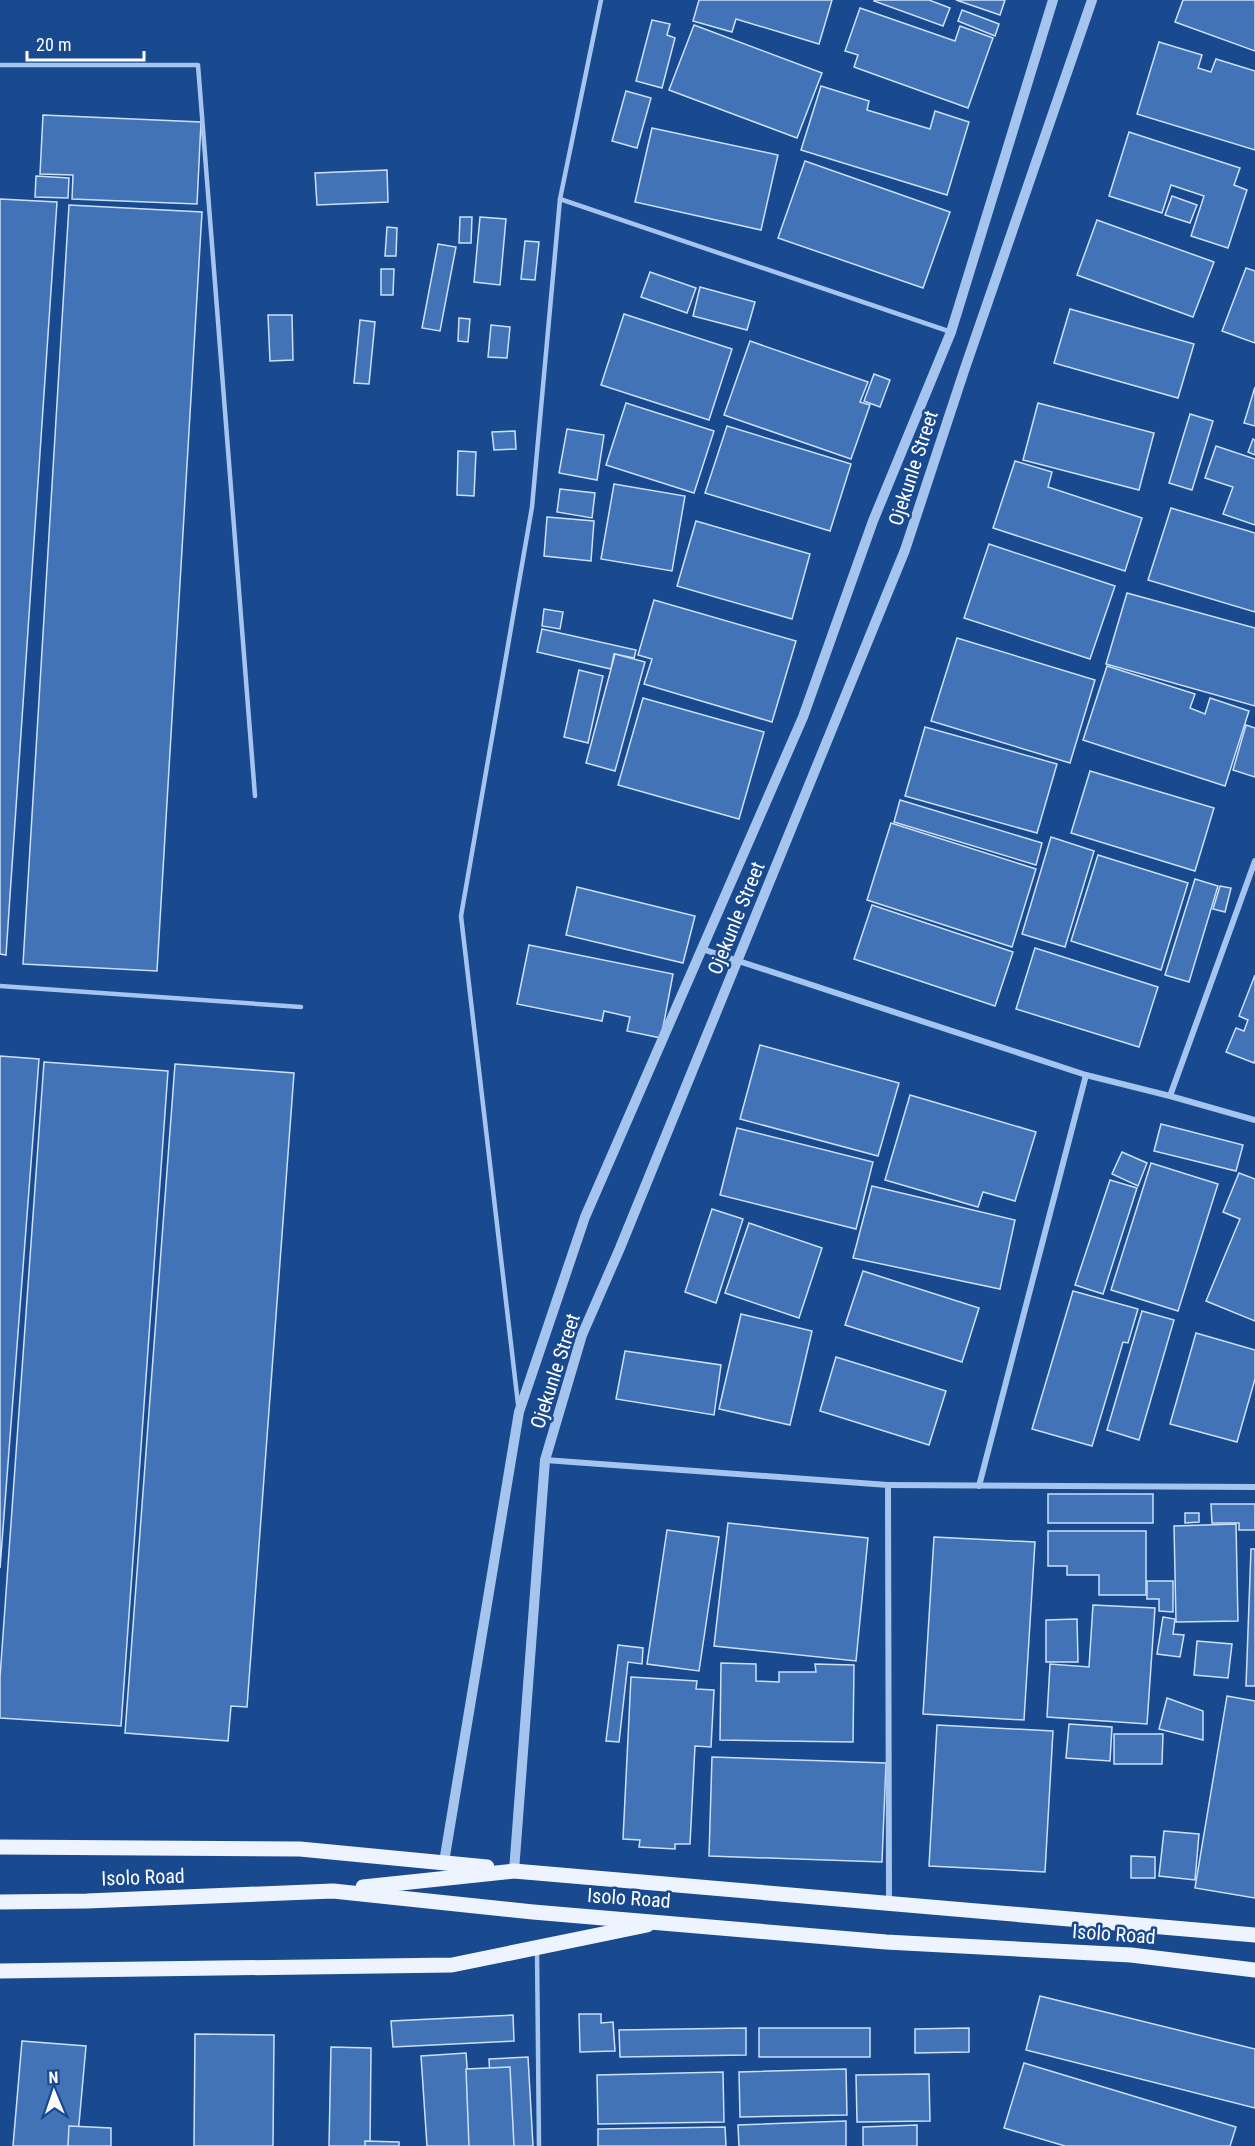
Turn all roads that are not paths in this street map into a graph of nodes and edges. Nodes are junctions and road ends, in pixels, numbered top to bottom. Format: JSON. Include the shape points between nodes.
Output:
{"nodes":[{"id":1,"x":601,"y":0,"type":"edge"},
{"id":2,"x":1053,"y":0,"type":"edge"},
{"id":3,"x":1092,"y":0,"type":"edge"},
{"id":4,"x":0,"y":65,"type":"edge"},
{"id":5,"x":560,"y":199,"type":"junction"},
{"id":6,"x":951,"y":332,"type":"junction"},
{"id":7,"x":255,"y":796,"type":"dead end"},
{"id":8,"x":1255,"y":861,"type":"edge"},
{"id":9,"x":702,"y":948,"type":"junction"},
{"id":10,"x":737,"y":962,"type":"junction"},
{"id":11,"x":0,"y":986,"type":"edge"},
{"id":12,"x":301,"y":1007,"type":"dead end"},
{"id":13,"x":1086,"y":1075,"type":"junction"},
{"id":14,"x":1170,"y":1095,"type":"junction"},
{"id":15,"x":1255,"y":1120,"type":"edge"},
{"id":16,"x":519,"y":1412,"type":"junction"},
{"id":17,"x":545,"y":1460,"type":"junction"},
{"id":18,"x":888,"y":1485,"type":"junction"},
{"id":19,"x":979,"y":1486,"type":"junction"},
{"id":20,"x":1255,"y":1487,"type":"edge"},
{"id":21,"x":0,"y":1848,"type":"edge"},
{"id":22,"x":444,"y":1862,"type":"junction"},
{"id":23,"x":514,"y":1871,"type":"junction"},
{"id":24,"x":333,"y":1891,"type":"junction"},
{"id":25,"x":0,"y":1902,"type":"edge"},
{"id":26,"x":889,"y":1903,"type":"junction"},
{"id":27,"x":665,"y":1922,"type":"junction"},
{"id":28,"x":1255,"y":1935,"type":"edge"},
{"id":29,"x":537,"y":1949,"type":"junction"},
{"id":30,"x":1255,"y":1970,"type":"edge"},
{"id":31,"x":0,"y":1971,"type":"edge"},
{"id":32,"x":539,"y":2146,"type":"edge"}],
"edges":[{"from":1,"to":5,"type":"lane"},
{"from":2,"to":6,"type":"street","name":"Ojekunle Street"},
{"from":3,"to":10,"type":"street","name":"Ojekunle Street","via":[[905,550]]},
{"from":4,"to":7,"type":"lane","via":[[198,65]]},
{"from":5,"to":6,"type":"lane"},
{"from":5,"to":16,"type":"lane","via":[[532,507],[461,916]]},
{"from":6,"to":9,"type":"street","name":"Ojekunle Street","via":[[873,521],[803,717]]},
{"from":8,"to":14,"type":"street"},
{"from":9,"to":10,"type":"street"},
{"from":9,"to":16,"type":"street","name":"Ojekunle Street","via":[[585,1218]]},
{"from":10,"to":13,"type":"street"},
{"from":10,"to":17,"type":"street","name":"Ojekunle Street","via":[[582,1335]]},
{"from":11,"to":12,"type":"lane"},
{"from":13,"to":14,"type":"street"},
{"from":13,"to":19,"type":"street"},
{"from":14,"to":15,"type":"street"},
{"from":16,"to":22,"type":"street","name":"Ojekunle Street"},
{"from":17,"to":18,"type":"street"},
{"from":17,"to":23,"type":"street","name":"Ojekunle Street"},
{"from":18,"to":19,"type":"street"},
{"from":18,"to":26,"type":"street"},
{"from":19,"to":20,"type":"street"},
{"from":21,"to":22,"type":"main road","via":[[300,1849]]},
{"from":22,"to":23,"type":"main road"},
{"from":23,"to":24,"type":"main road"},
{"from":23,"to":26,"type":"main road"},
{"from":24,"to":25,"type":"main road","name":"Isolo Road"},
{"from":24,"to":27,"type":"main road","name":"Isolo Road"},
{"from":26,"to":28,"type":"main road"},
{"from":27,"to":29,"type":"main road"},
{"from":27,"to":30,"type":"main road","name":"Isolo Road","via":[[886,1942],[1131,1955]]},
{"from":29,"to":31,"type":"main road","via":[[452,1965]]},
{"from":29,"to":32,"type":"lane"}]}
